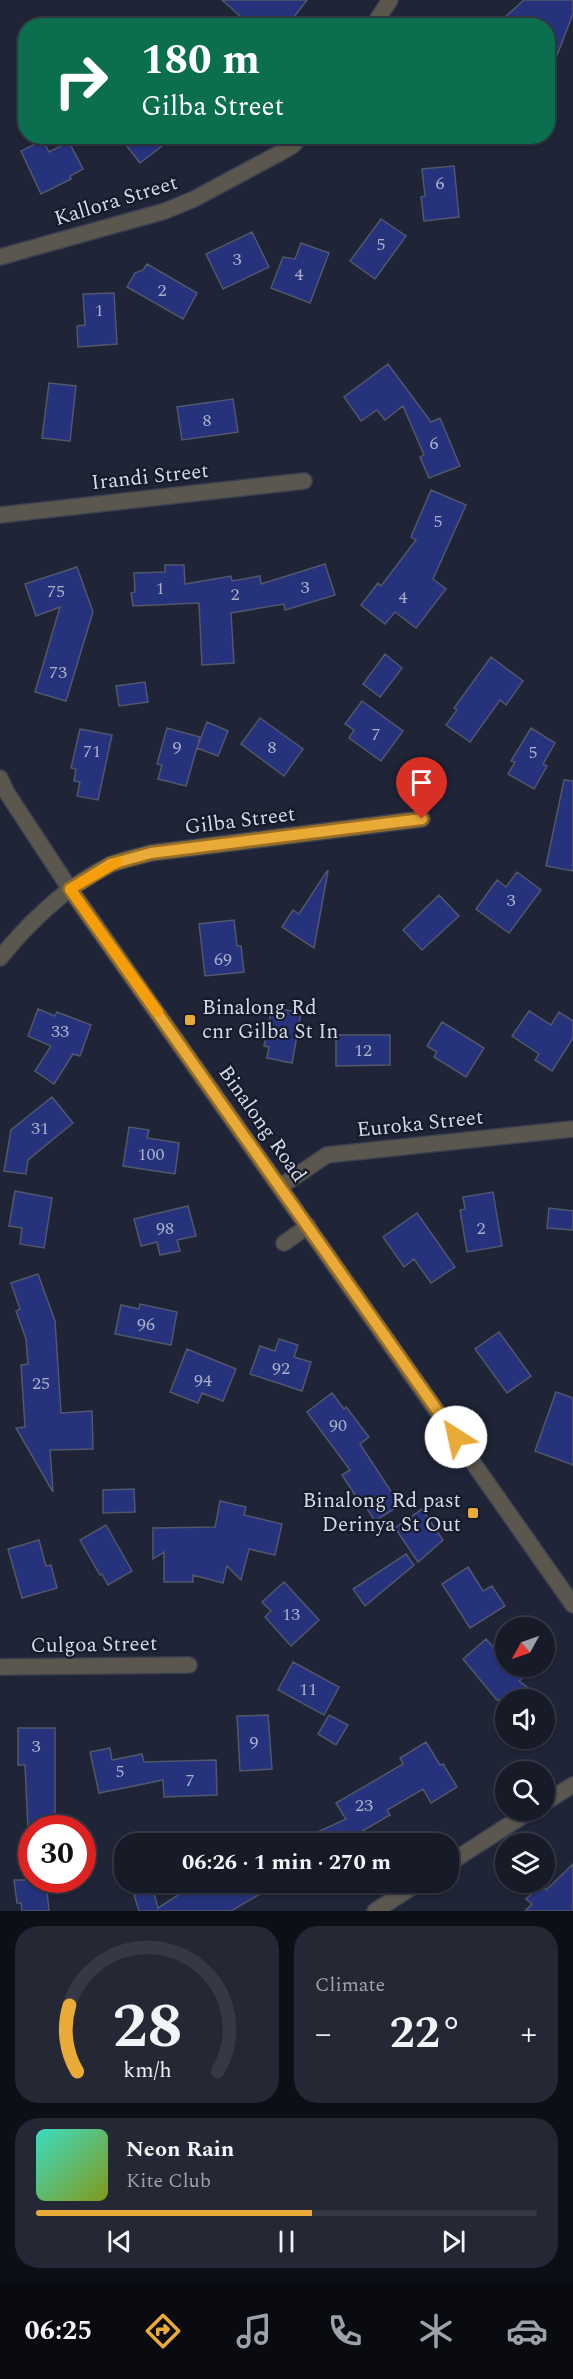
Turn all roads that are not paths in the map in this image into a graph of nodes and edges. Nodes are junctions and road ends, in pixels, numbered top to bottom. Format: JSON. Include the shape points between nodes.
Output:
{"nodes":[{"id":1,"x":390,"y":0,"type":"edge"},
{"id":2,"x":378,"y":18,"type":"edge"},
{"id":3,"x":294,"y":144,"type":"edge"},
{"id":4,"x":0,"y":257,"type":"edge"},
{"id":5,"x":304,"y":481,"type":"dead end"},
{"id":6,"x":0,"y":515,"type":"edge"},
{"id":7,"x":0,"y":778,"type":"edge"},
{"id":8,"x":422,"y":819,"type":"dead end"},
{"id":9,"x":70,"y":889,"type":"junction"},
{"id":10,"x":0,"y":958,"type":"edge"},
{"id":11,"x":573,"y":1129,"type":"edge"},
{"id":12,"x":281,"y":1186,"type":"junction"},
{"id":13,"x":308,"y":1226,"type":"junction"},
{"id":14,"x":284,"y":1243,"type":"dead end"},
{"id":15,"x":573,"y":1605,"type":"edge"},
{"id":16,"x":189,"y":1665,"type":"dead end"},
{"id":17,"x":0,"y":1667,"type":"edge"},
{"id":18,"x":573,"y":1785,"type":"edge"},
{"id":19,"x":555,"y":1796,"type":"edge"},
{"id":20,"x":515,"y":1821,"type":"edge"},
{"id":21,"x":459,"y":1857,"type":"edge"},
{"id":22,"x":403,"y":1893,"type":"edge"},
{"id":23,"x":375,"y":1911,"type":"edge"}],
"edges":[{"from":1,"to":2,"type":"street"},
{"from":3,"to":4,"type":"street","name":"Kallora Street","via":[[165,211]]},
{"from":5,"to":6,"type":"street","name":"Irandi Street"},
{"from":7,"to":9,"type":"street","name":"Binalong Road"},
{"from":8,"to":9,"type":"street","name":"Gilba Street","via":[[151,853],[111,864]]},
{"from":9,"to":10,"type":"street","via":[[28,924]]},
{"from":9,"to":12,"type":"street","name":"Binalong Road"},
{"from":11,"to":12,"type":"street","name":"Euroka Street","via":[[327,1155]]},
{"from":12,"to":13,"type":"street","name":"Binalong Road"},
{"from":13,"to":14,"type":"street"},
{"from":13,"to":15,"type":"street","name":"Binalong Road"},
{"from":16,"to":17,"type":"street","name":"Culgoa Street"},
{"from":18,"to":19,"type":"street"},
{"from":20,"to":21,"type":"street"},
{"from":22,"to":23,"type":"street"}]}
